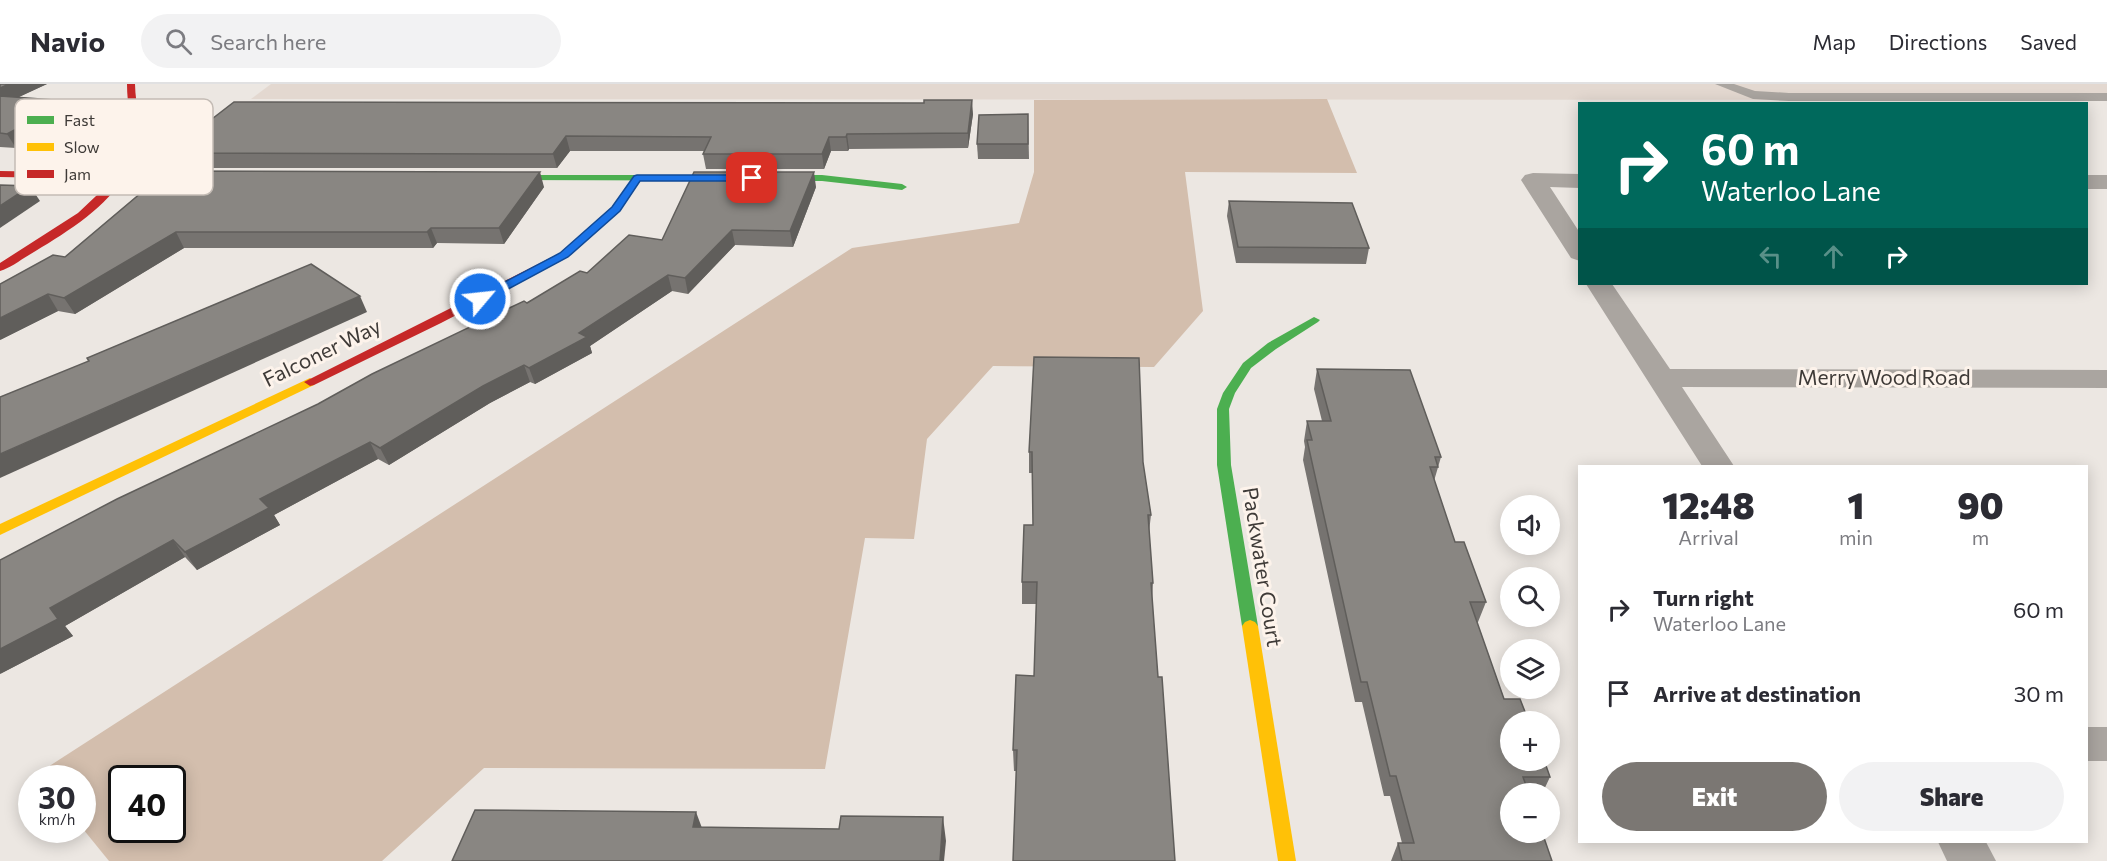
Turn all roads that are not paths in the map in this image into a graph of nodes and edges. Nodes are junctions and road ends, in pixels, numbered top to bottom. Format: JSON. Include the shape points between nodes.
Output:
{"nodes":[{"id":1,"x":132,"y":84,"type":"edge"},
{"id":2,"x":1721,"y":84,"type":"edge"},
{"id":3,"x":2103,"y":84,"type":"edge"},
{"id":4,"x":2107,"y":86,"type":"edge"},
{"id":5,"x":2107,"y":97,"type":"edge"},
{"id":6,"x":129,"y":99,"type":"edge"},
{"id":7,"x":0,"y":174,"type":"edge"},
{"id":8,"x":15,"y":174,"type":"edge"},
{"id":9,"x":484,"y":177,"type":"edge"},
{"id":10,"x":637,"y":178,"type":"junction"},
{"id":11,"x":1578,"y":180,"type":"edge"},
{"id":12,"x":2088,"y":182,"type":"edge"},
{"id":13,"x":2107,"y":182,"type":"edge"},
{"id":14,"x":902,"y":188,"type":"dead end"},
{"id":15,"x":101,"y":195,"type":"edge"},
{"id":16,"x":1578,"y":250,"type":"edge"},
{"id":17,"x":0,"y":268,"type":"edge"},
{"id":18,"x":1600,"y":285,"type":"edge"},
{"id":19,"x":1314,"y":320,"type":"dead end"},
{"id":20,"x":1660,"y":378,"type":"junction"},
{"id":21,"x":2107,"y":379,"type":"edge"},
{"id":22,"x":1717,"y":465,"type":"edge"},
{"id":23,"x":0,"y":530,"type":"edge"},
{"id":24,"x":2088,"y":744,"type":"edge"},
{"id":25,"x":2107,"y":744,"type":"edge"},
{"id":26,"x":1961,"y":843,"type":"edge"},
{"id":27,"x":1287,"y":861,"type":"edge"},
{"id":28,"x":1973,"y":861,"type":"edge"}],
"edges":[{"from":1,"to":6,"type":"street"},
{"from":2,"to":5,"type":"lane","via":[[1753,95],[1789,97]]},
{"from":3,"to":4,"type":"lane"},
{"from":7,"to":8,"type":"street"},
{"from":9,"to":10,"type":"street"},
{"from":10,"to":14,"type":"street","via":[[822,178]]},
{"from":10,"to":23,"type":"street","name":"Falconer Way","via":[[616,209],[564,255],[437,321]]},
{"from":11,"to":16,"type":"street","via":[[1533,180]]},
{"from":12,"to":13,"type":"street"},
{"from":15,"to":17,"type":"street"},
{"from":18,"to":20,"type":"street"},
{"from":19,"to":27,"type":"street","name":"Packwater Court","via":[[1262,350],[1235,383],[1223,411],[1224,465]]},
{"from":20,"to":21,"type":"street","name":"Merry Wood Road"},
{"from":20,"to":22,"type":"street"},
{"from":24,"to":25,"type":"street"},
{"from":26,"to":28,"type":"street"}]}
